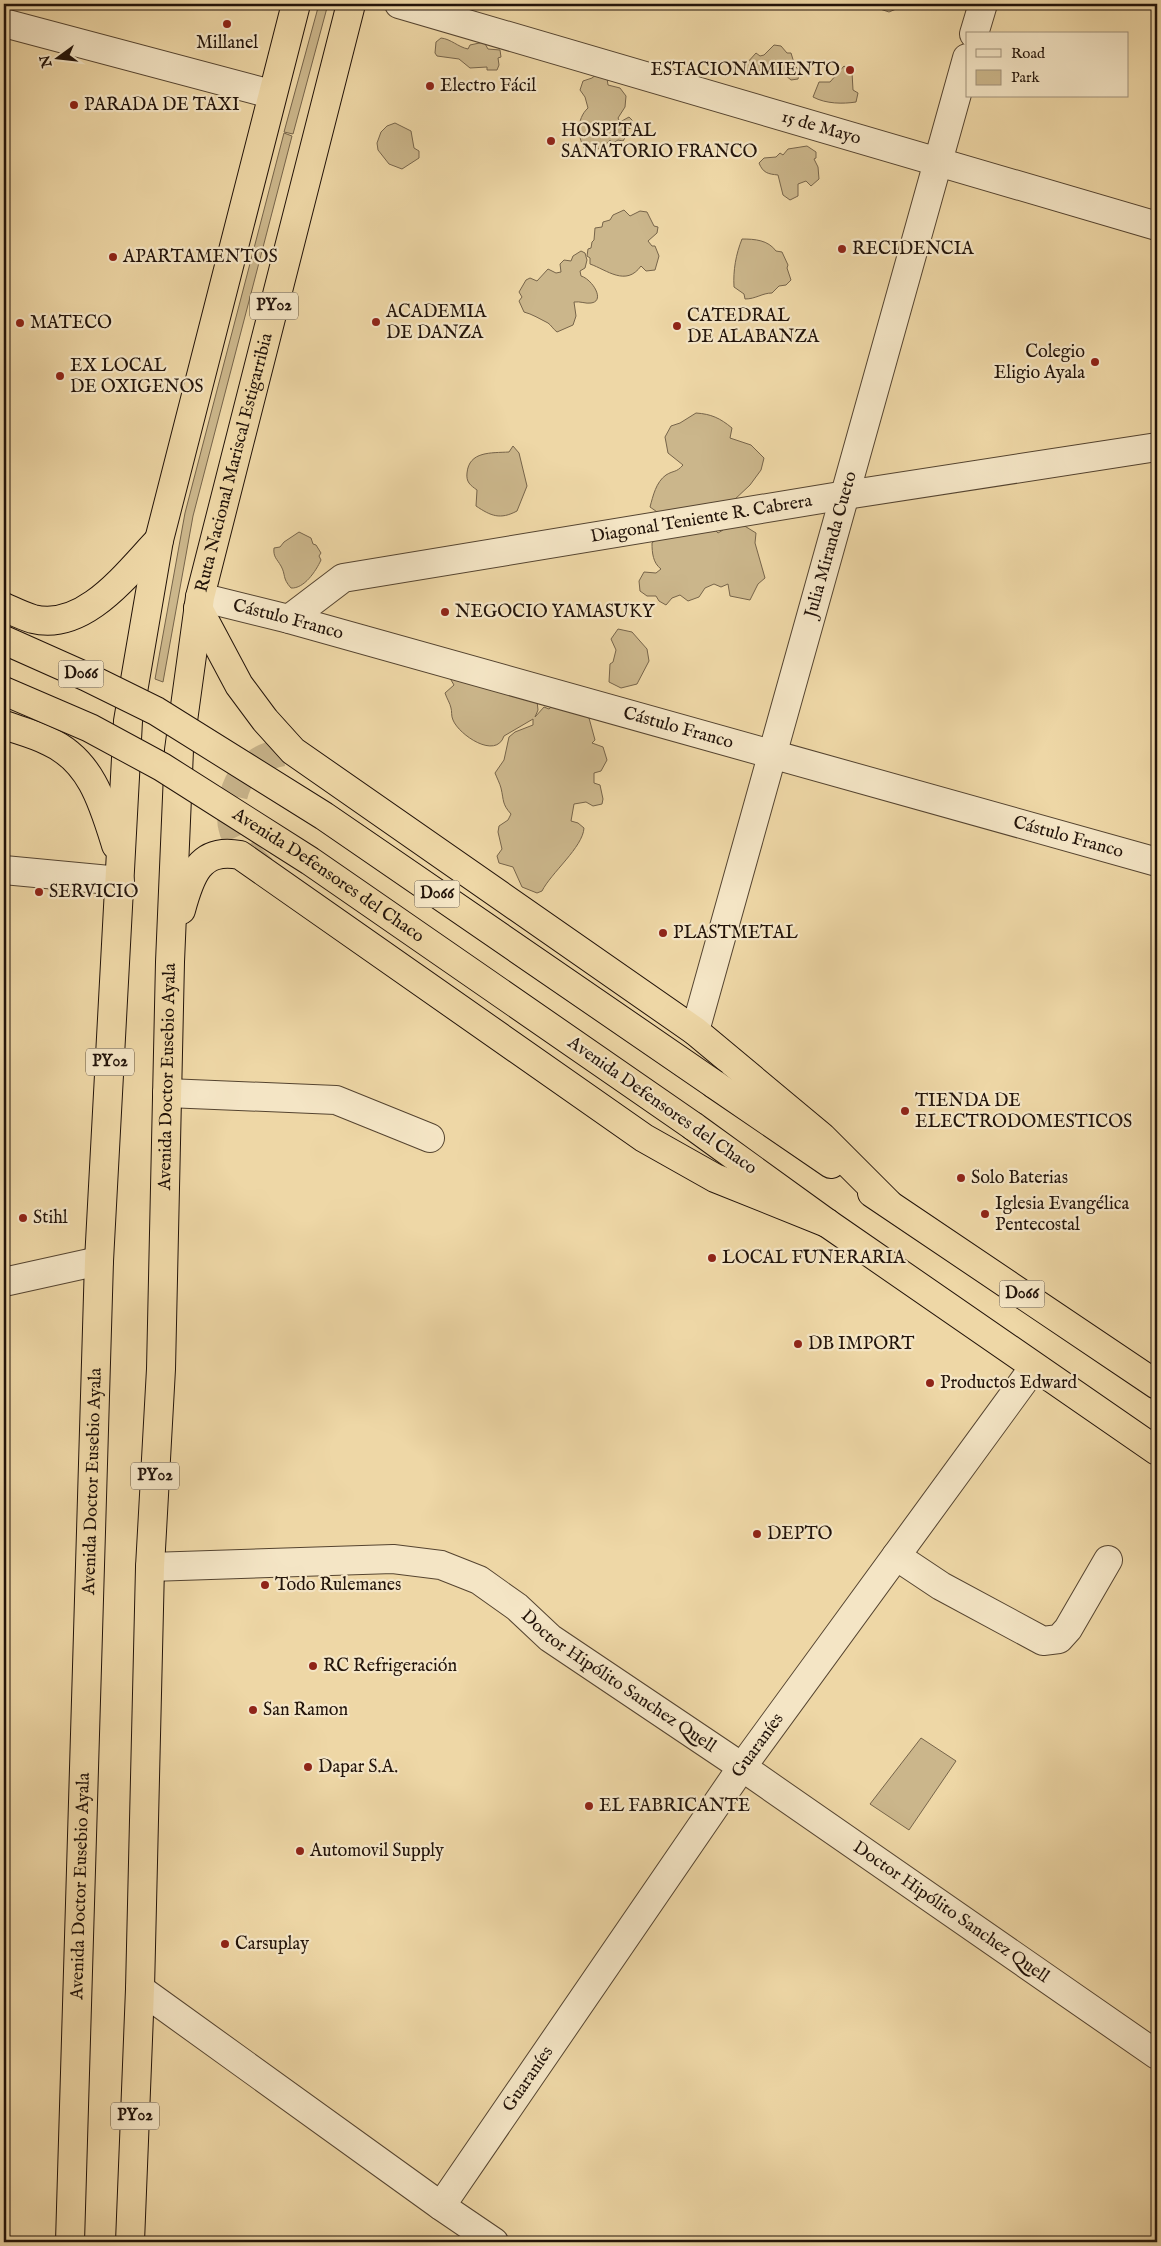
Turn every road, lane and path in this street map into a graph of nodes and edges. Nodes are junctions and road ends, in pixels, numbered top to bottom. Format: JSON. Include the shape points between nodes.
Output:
{"nodes":[{"id":1,"x":296,"y":4,"type":"edge"},
{"id":2,"x":351,"y":4,"type":"edge"},
{"id":3,"x":399,"y":4,"type":"edge"},
{"id":4,"x":982,"y":4,"type":"edge"},
{"id":5,"x":4,"y":23,"type":"edge"},
{"id":6,"x":975,"y":32,"type":"edge"},
{"id":7,"x":966,"y":62,"type":"edge"},
{"id":8,"x":271,"y":94,"type":"junction"},
{"id":9,"x":938,"y":162,"type":"junction"},
{"id":10,"x":1157,"y":226,"type":"edge"},
{"id":11,"x":1157,"y":447,"type":"edge"},
{"id":12,"x":846,"y":495,"type":"junction"},
{"id":13,"x":159,"y":540,"type":"junction"},
{"id":14,"x":199,"y":603,"type":"junction"},
{"id":15,"x":4,"y":607,"type":"edge"},
{"id":16,"x":289,"y":619,"type":"junction"},
{"id":17,"x":4,"y":640,"type":"edge"},
{"id":18,"x":4,"y":691,"type":"edge"},
{"id":19,"x":4,"y":725,"type":"edge"},
{"id":20,"x":773,"y":754,"type":"junction"},
{"id":21,"x":170,"y":759,"type":"junction"},
{"id":22,"x":1157,"y":862,"type":"edge"},
{"id":23,"x":4,"y":870,"type":"edge"},
{"id":24,"x":121,"y":872,"type":"junction"},
{"id":25,"x":170,"y":962,"type":"junction"},
{"id":26,"x":695,"y":1031,"type":"junction"},
{"id":27,"x":167,"y":1093,"type":"junction"},
{"id":28,"x":430,"y":1138,"type":"dead end"},
{"id":29,"x":888,"y":1203,"type":"junction"},
{"id":30,"x":826,"y":1224,"type":"junction"},
{"id":31,"x":99,"y":1261,"type":"junction"},
{"id":32,"x":4,"y":1282,"type":"edge"},
{"id":33,"x":1034,"y":1367,"type":"junction"},
{"id":34,"x":1157,"y":1385,"type":"edge"},
{"id":35,"x":1157,"y":1451,"type":"edge"},
{"id":36,"x":896,"y":1556,"type":"junction"},
{"id":37,"x":1108,"y":1560,"type":"dead end"},
{"id":38,"x":150,"y":1567,"type":"junction"},
{"id":39,"x":742,"y":1767,"type":"junction"},
{"id":40,"x":140,"y":1989,"type":"junction"},
{"id":41,"x":1157,"y":2055,"type":"edge"},
{"id":42,"x":441,"y":2206,"type":"junction"},
{"id":43,"x":70,"y":2242,"type":"edge"},
{"id":44,"x":130,"y":2242,"type":"edge"},
{"id":45,"x":494,"y":2242,"type":"edge"}],
"edges":[{"from":1,"to":8,"type":"highway","number":"PY02"},
{"from":2,"to":14,"type":"highway","name":"Ruta Nacional Mariscal Estigarribia","number":"PY02"},
{"from":3,"to":9,"type":"street","name":"15 de Mayo"},
{"from":4,"to":6,"type":"street"},
{"from":5,"to":8,"type":"street"},
{"from":7,"to":9,"type":"street","name":"Julia Miranda Cueto"},
{"from":8,"to":13,"type":"highway","number":"PY02"},
{"from":9,"to":10,"type":"street","name":"15 de Mayo"},
{"from":9,"to":12,"type":"street","name":"Julia Miranda Cueto"},
{"from":11,"to":12,"type":"street","name":"Diagonal Teniente R. Cabrera"},
{"from":12,"to":16,"type":"street","name":"Diagonal Teniente R. Cabrera","via":[[342,578]]},
{"from":12,"to":20,"type":"street","name":"Julia Miranda Cueto"},
{"from":13,"to":15,"type":"highway","via":[[110,592],[86,610],[54,619],[34,619]]},
{"from":13,"to":24,"type":"highway","name":"Avenida Doctor Eusebio Ayala","number":"PY02","via":[[128,721]]},
{"from":14,"to":16,"type":"street","name":"Cástulo Franco"},
{"from":14,"to":21,"type":"highway","name":"Ruta Nacional Mariscal Estigarribia","number":"PY02"},
{"from":14,"to":26,"type":"highway","via":[[239,685],[264,720],[293,751]]},
{"from":16,"to":20,"type":"street","name":"Cástulo Franco"},
{"from":17,"to":29,"type":"highway","number":"D066","bridge":true,"via":[[156,711],[324,816]]},
{"from":18,"to":21,"type":"highway","number":"D066","bridge":true},
{"from":19,"to":24,"type":"highway","via":[[49,741],[77,759],[96,786]]},
{"from":20,"to":22,"type":"street","name":"Cástulo Franco"},
{"from":20,"to":26,"type":"street","name":"Julia Miranda Cueto"},
{"from":21,"to":25,"type":"highway","name":"Avenida Doctor Eusebio Ayala","number":"PY02"},
{"from":21,"to":30,"type":"highway","name":"Avenida Defensores del Chaco","number":"D066","bridge":true,"via":[[310,861],[693,1126]]},
{"from":23,"to":24,"type":"street"},
{"from":24,"to":31,"type":"highway","name":"Avenida Doctor Eusebio Ayala","number":"PY02"},
{"from":25,"to":27,"type":"highway","name":"Avenida Doctor Eusebio Ayala","number":"PY02"},
{"from":25,"to":30,"type":"highway","via":[[189,880],[199,865],[209,858],[227,852],[240,855],[644,1138],[715,1178]]},
{"from":26,"to":29,"type":"highway","via":[[822,1137]]},
{"from":27,"to":28,"type":"street","via":[[336,1100]]},
{"from":27,"to":38,"type":"highway","name":"Avenida Doctor Eusebio Ayala","number":"PY02","via":[[161,1369]]},
{"from":29,"to":34,"type":"highway","number":"D066"},
{"from":30,"to":33,"type":"highway","name":"Avenida Defensores del Chaco","number":"D066"},
{"from":31,"to":32,"type":"street"},
{"from":31,"to":43,"type":"highway","name":"Avenida Doctor Eusebio Ayala","number":"PY02"},
{"from":33,"to":35,"type":"highway","name":"Avenida Defensores del Chaco","number":"D066"},
{"from":33,"to":36,"type":"street","name":"Guaraníes"},
{"from":36,"to":37,"type":"street","via":[[941,1586],[1043,1641],[1060,1638],[1068,1630]]},
{"from":36,"to":39,"type":"street","name":"Guaraníes"},
{"from":38,"to":39,"type":"street","name":"Doctor Hipólito Sanchez Quell","via":[[393,1559],[441,1566],[479,1580],[518,1606],[550,1638]]},
{"from":38,"to":40,"type":"highway","name":"Avenida Doctor Eusebio Ayala","number":"PY02"},
{"from":39,"to":41,"type":"street","name":"Doctor Hipólito Sanchez Quell"},
{"from":39,"to":42,"type":"street","name":"Guaraníes"},
{"from":40,"to":42,"type":"street"},
{"from":40,"to":44,"type":"highway","name":"Avenida Doctor Eusebio Ayala","number":"PY02"},
{"from":42,"to":45,"type":"street"}]}
